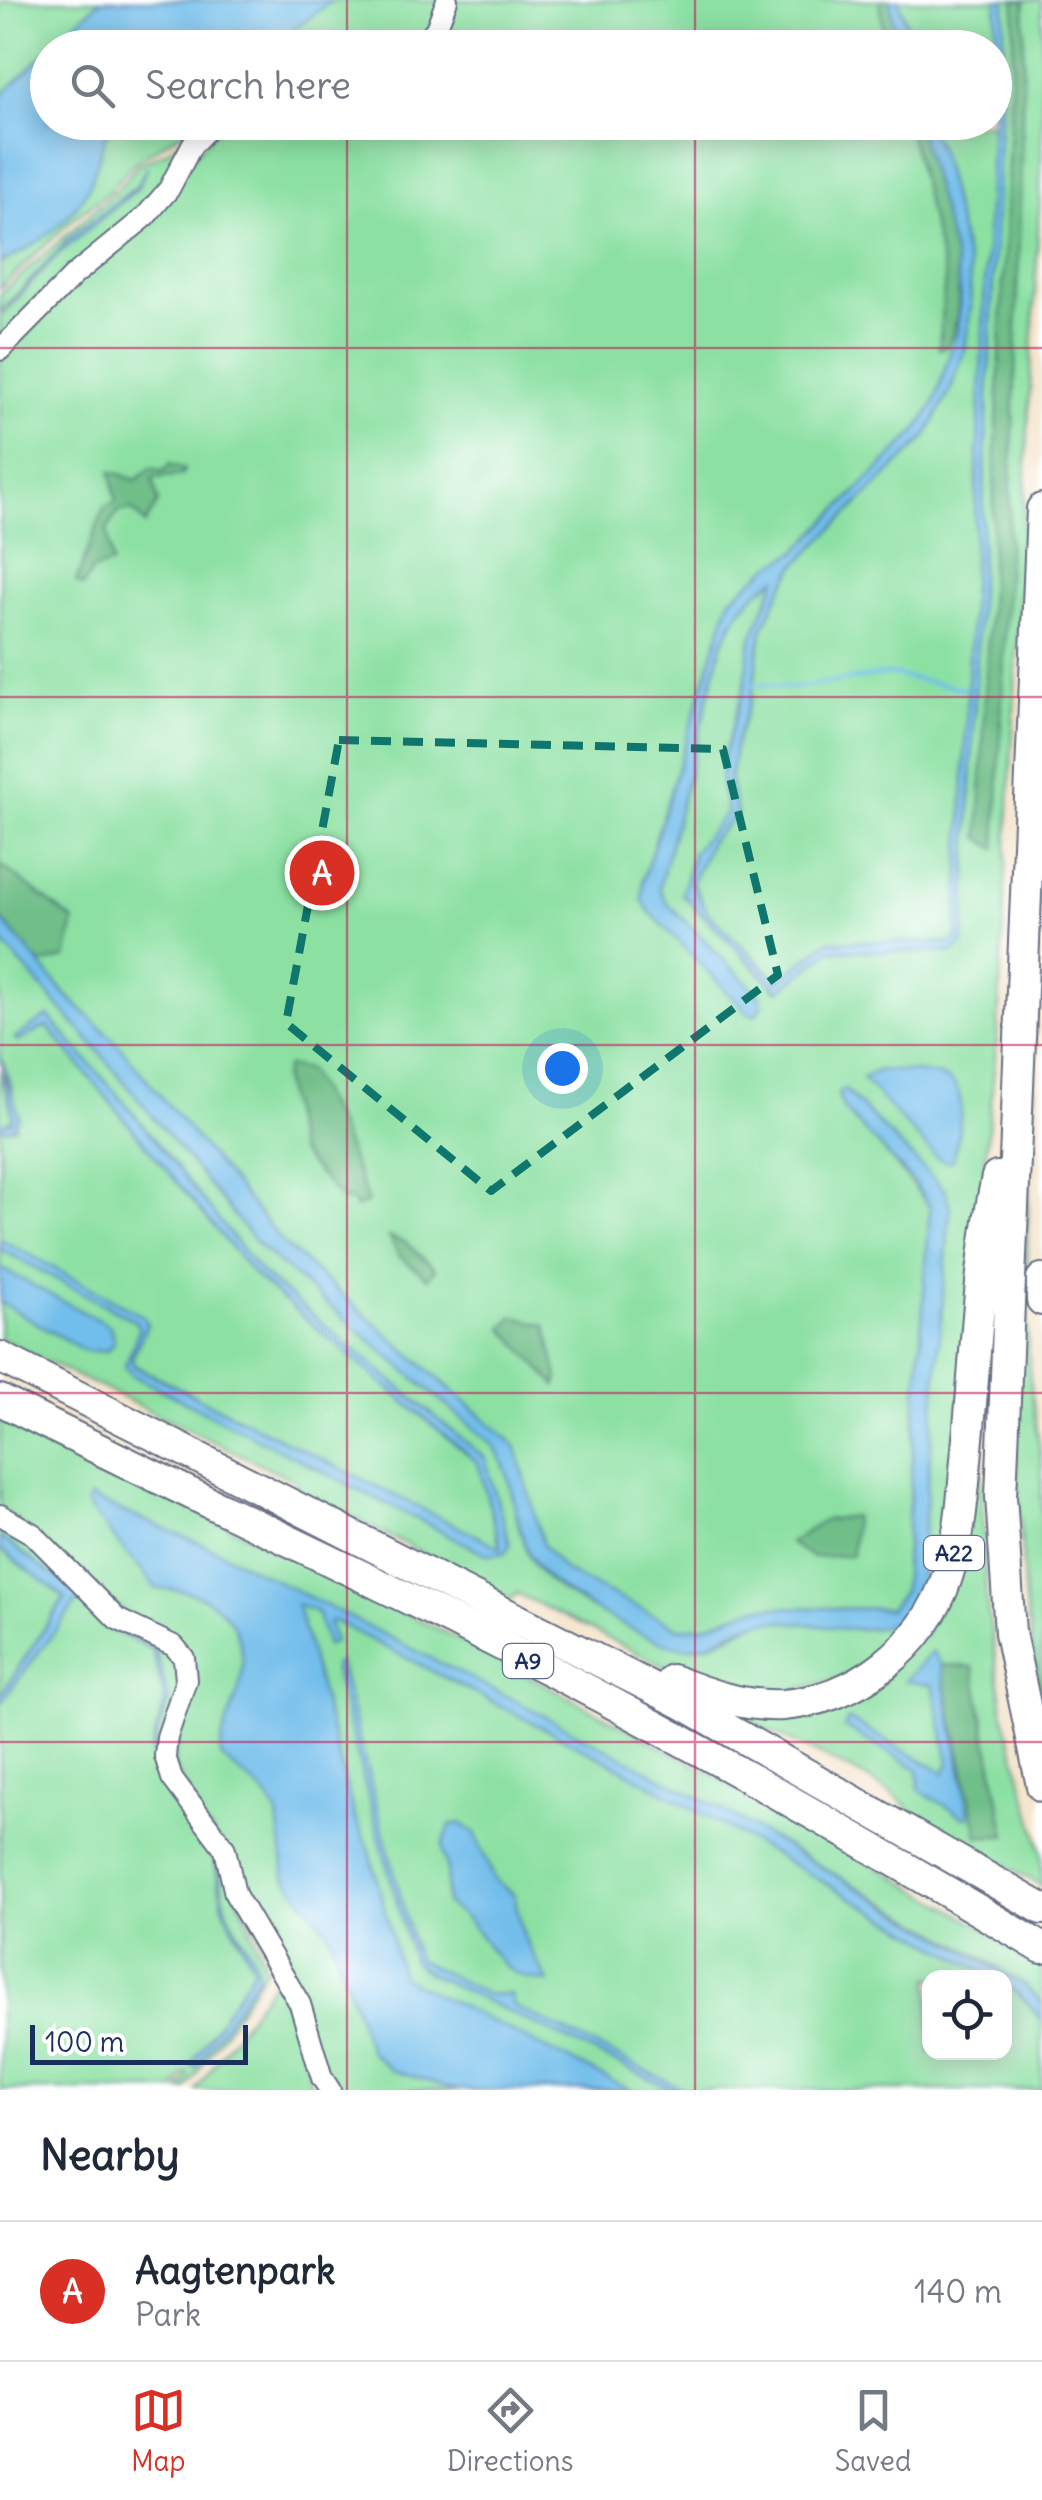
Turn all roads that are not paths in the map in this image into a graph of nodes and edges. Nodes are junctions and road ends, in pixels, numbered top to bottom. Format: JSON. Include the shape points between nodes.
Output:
{"nodes":[{"id":1,"x":447,"y":0,"type":"edge"},
{"id":2,"x":435,"y":30,"type":"edge"},
{"id":3,"x":197,"y":140,"type":"edge"},
{"id":4,"x":0,"y":350,"type":"edge"},
{"id":5,"x":1042,"y":509,"type":"edge"},
{"id":6,"x":1018,"y":1076,"type":"junction"},
{"id":7,"x":1042,"y":1279,"type":"edge"},
{"id":8,"x":1042,"y":1300,"type":"edge"},
{"id":9,"x":0,"y":1357,"type":"edge"},
{"id":10,"x":0,"y":1400,"type":"edge"},
{"id":11,"x":0,"y":1515,"type":"edge"},
{"id":12,"x":537,"y":1627,"type":"junction"},
{"id":13,"x":1042,"y":1786,"type":"edge"},
{"id":14,"x":1042,"y":1909,"type":"edge"},
{"id":15,"x":1042,"y":1948,"type":"edge"},
{"id":16,"x":330,"y":2090,"type":"edge"}],
"edges":[{"from":1,"to":2,"type":"street"},
{"from":3,"to":4,"type":"street","via":[[145,217],[74,275]]},
{"from":5,"to":6,"type":"highway","number":"A22"},
{"from":6,"to":12,"type":"highway","number":"A22","via":[[990,1208],[958,1539],[922,1628],[868,1677],[782,1705],[717,1697]]},
{"from":6,"to":13,"type":"highway","number":"A22","via":[[1001,1539],[1010,1633]]},
{"from":7,"to":8,"type":"highway"},
{"from":9,"to":12,"type":"highway","number":"A9"},
{"from":10,"to":15,"type":"highway","number":"A9","via":[[382,1585],[664,1732]]},
{"from":11,"to":16,"type":"street","via":[[33,1534],[117,1619],[174,1646],[184,1658],[186,1680],[165,1756],[172,1778],[225,1849],[235,1894],[300,2004]]},
{"from":12,"to":14,"type":"highway","number":"A9","via":[[696,1710]]}]}
